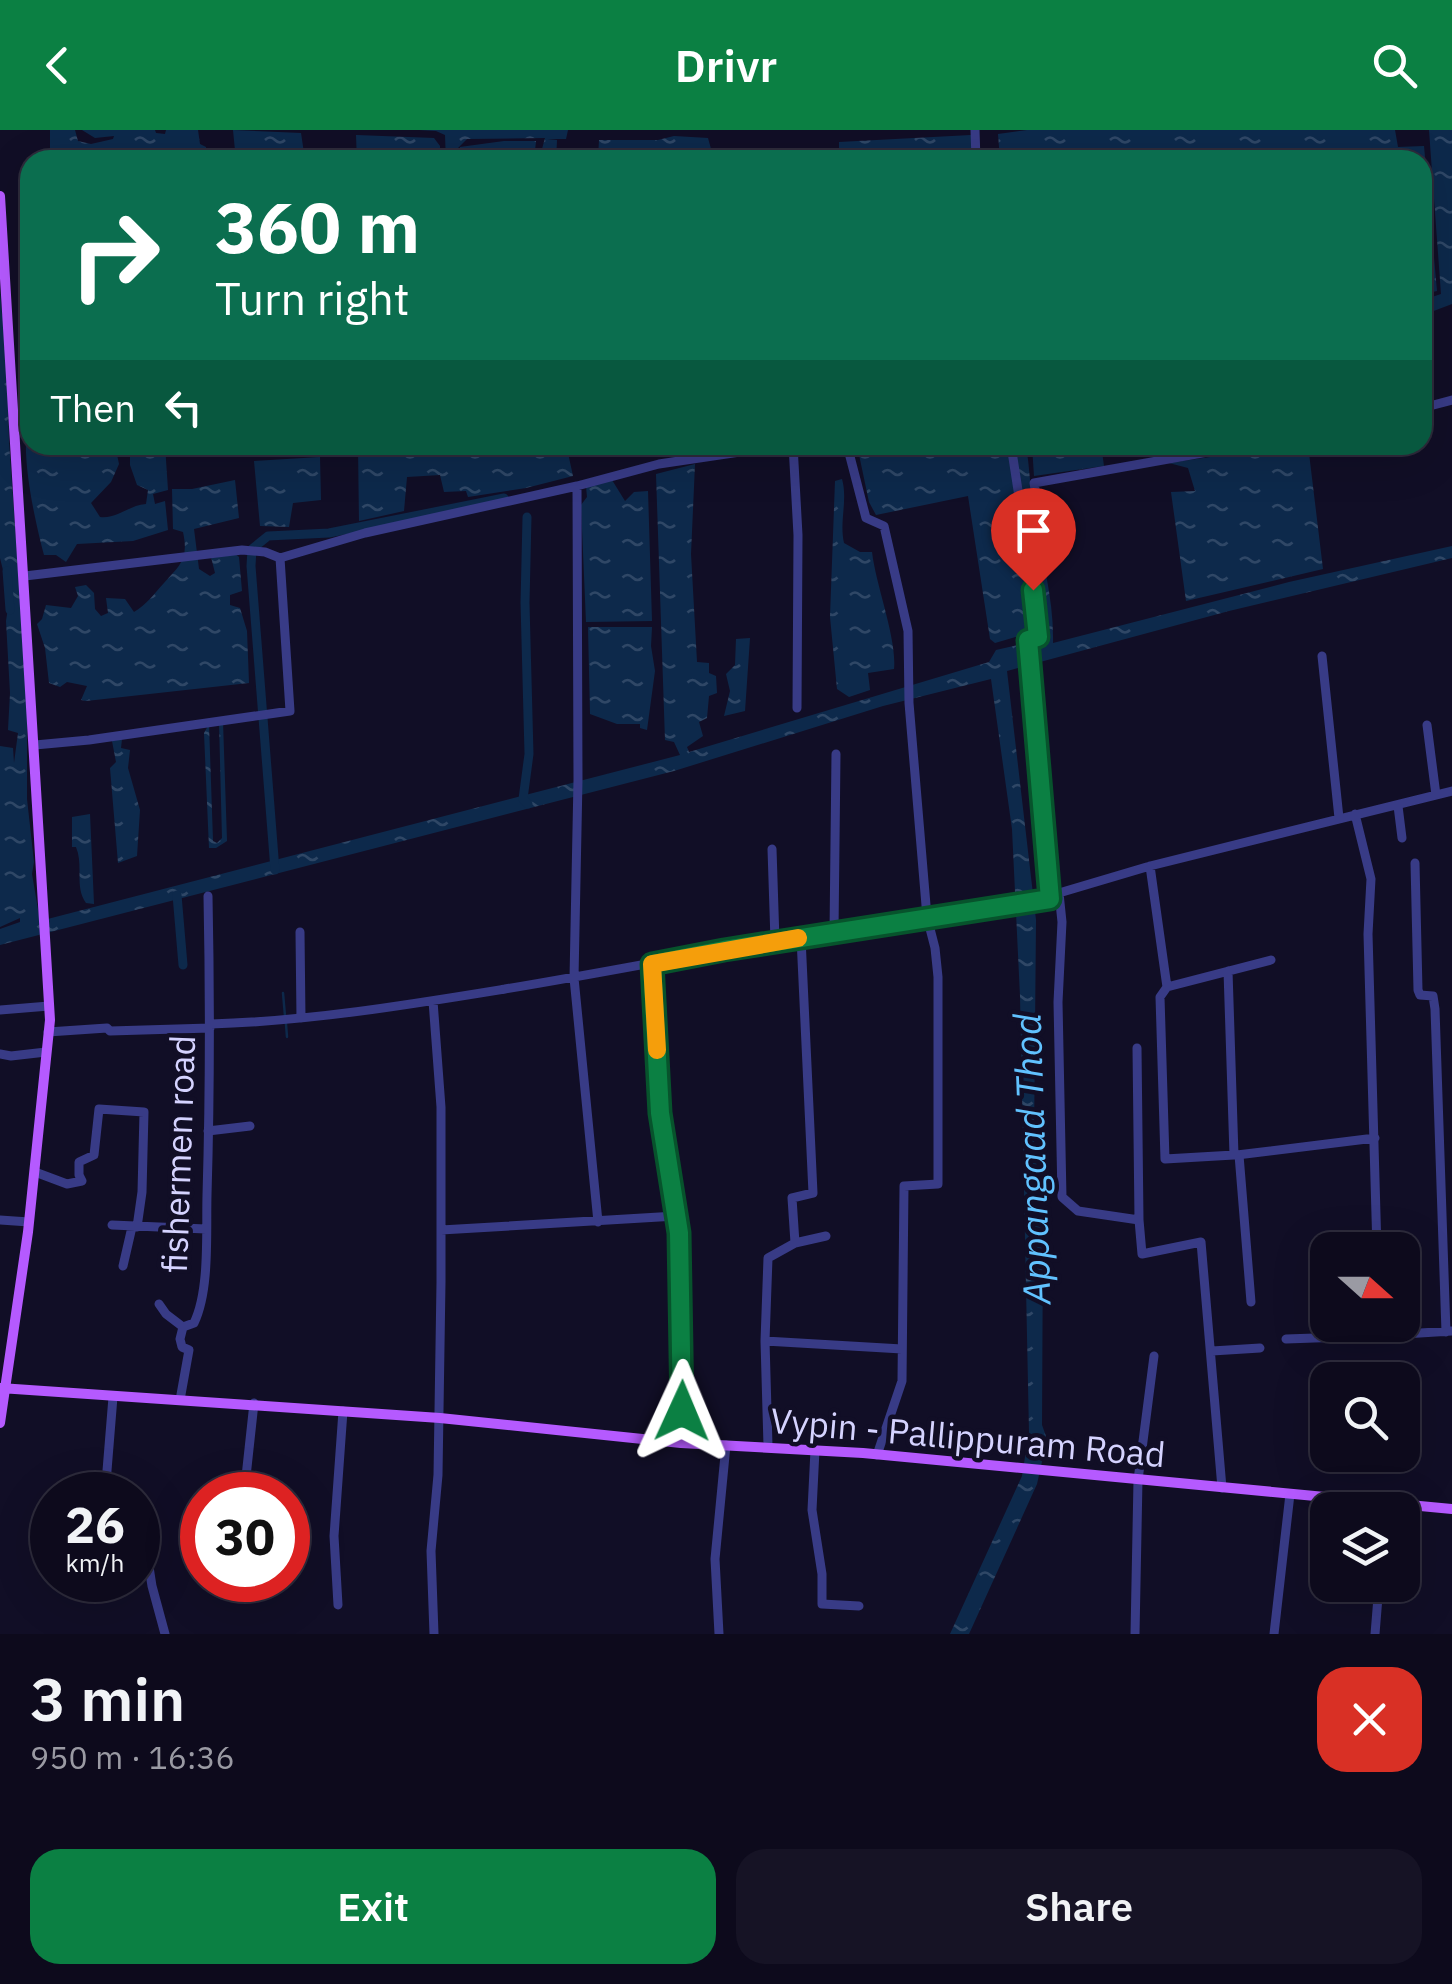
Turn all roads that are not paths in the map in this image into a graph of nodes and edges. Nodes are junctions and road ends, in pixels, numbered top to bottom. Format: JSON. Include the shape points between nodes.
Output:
{"nodes":[{"id":1,"x":0,"y":196,"type":"edge"},
{"id":2,"x":721,"y":455,"type":"edge"},
{"id":3,"x":791,"y":455,"type":"edge"},
{"id":4,"x":849,"y":455,"type":"edge"},
{"id":5,"x":1013,"y":455,"type":"edge"},
{"id":6,"x":1191,"y":455,"type":"edge"},
{"id":7,"x":577,"y":486,"type":"junction"},
{"id":8,"x":280,"y":558,"type":"junction"},
{"id":9,"x":1048,"y":567,"type":"dead end"},
{"id":10,"x":25,"y":576,"type":"junction"},
{"id":11,"x":1322,"y":656,"type":"dead end"},
{"id":12,"x":796,"y":708,"type":"dead end"},
{"id":13,"x":1427,"y":725,"type":"dead end"},
{"id":14,"x":35,"y":745,"type":"junction"},
{"id":15,"x":836,"y":754,"type":"dead end"},
{"id":16,"x":1452,"y":791,"type":"edge"},
{"id":17,"x":1436,"y":795,"type":"junction"},
{"id":18,"x":1398,"y":806,"type":"junction"},
{"id":19,"x":1356,"y":814,"type":"junction"},
{"id":20,"x":1339,"y":818,"type":"junction"},
{"id":21,"x":1402,"y":838,"type":"dead end"},
{"id":22,"x":772,"y":848,"type":"dead end"},
{"id":23,"x":1415,"y":863,"type":"dead end"},
{"id":24,"x":1150,"y":866,"type":"junction"},
{"id":25,"x":208,"y":896,"type":"dead end"},
{"id":26,"x":1052,"y":898,"type":"junction"},
{"id":27,"x":927,"y":917,"type":"junction"},
{"id":28,"x":300,"y":932,"type":"dead end"},
{"id":29,"x":834,"y":932,"type":"junction"},
{"id":30,"x":801,"y":938,"type":"junction"},
{"id":31,"x":774,"y":942,"type":"junction"},
{"id":32,"x":1271,"y":960,"type":"dead end"},
{"id":33,"x":652,"y":964,"type":"junction"},
{"id":34,"x":1228,"y":971,"type":"junction"},
{"id":35,"x":574,"y":978,"type":"junction"},
{"id":36,"x":1167,"y":986,"type":"junction"},
{"id":37,"x":433,"y":1001,"type":"junction"},
{"id":38,"x":49,"y":1006,"type":"junction"},
{"id":39,"x":0,"y":1010,"type":"edge"},
{"id":40,"x":291,"y":1020,"type":"junction"},
{"id":41,"x":210,"y":1026,"type":"junction"},
{"id":42,"x":48,"y":1032,"type":"junction"},
{"id":43,"x":1138,"y":1048,"type":"dead end"},
{"id":44,"x":46,"y":1052,"type":"junction"},
{"id":45,"x":0,"y":1054,"type":"edge"},
{"id":46,"x":250,"y":1126,"type":"dead end"},
{"id":47,"x":208,"y":1131,"type":"junction"},
{"id":48,"x":1375,"y":1138,"type":"junction"},
{"id":49,"x":1237,"y":1155,"type":"junction"},
{"id":50,"x":34,"y":1172,"type":"junction"},
{"id":51,"x":676,"y":1216,"type":"junction"},
{"id":52,"x":0,"y":1220,"type":"edge"},
{"id":53,"x":1139,"y":1220,"type":"junction"},
{"id":54,"x":30,"y":1222,"type":"junction"},
{"id":55,"x":598,"y":1222,"type":"junction"},
{"id":56,"x":112,"y":1225,"type":"dead end"},
{"id":57,"x":134,"y":1227,"type":"junction"},
{"id":58,"x":206,"y":1229,"type":"junction"},
{"id":59,"x":441,"y":1230,"type":"junction"},
{"id":60,"x":1377,"y":1232,"type":"edge"},
{"id":61,"x":826,"y":1236,"type":"dead end"},
{"id":62,"x":794,"y":1243,"type":"junction"},
{"id":63,"x":124,"y":1266,"type":"dead end"},
{"id":64,"x":1251,"y":1302,"type":"dead end"},
{"id":65,"x":159,"y":1304,"type":"dead end"},
{"id":66,"x":184,"y":1326,"type":"junction"},
{"id":67,"x":1420,"y":1332,"type":"edge"},
{"id":68,"x":1449,"y":1332,"type":"edge"},
{"id":69,"x":1310,"y":1337,"type":"edge"},
{"id":70,"x":1286,"y":1339,"type":"dead end"},
{"id":71,"x":765,"y":1342,"type":"junction"},
{"id":72,"x":902,"y":1348,"type":"junction"},
{"id":73,"x":1260,"y":1348,"type":"dead end"},
{"id":74,"x":1212,"y":1351,"type":"junction"},
{"id":75,"x":1154,"y":1356,"type":"dead end"},
{"id":76,"x":2,"y":1388,"type":"edge"},
{"id":77,"x":114,"y":1397,"type":"junction"},
{"id":78,"x":180,"y":1400,"type":"junction"},
{"id":79,"x":254,"y":1404,"type":"junction"},
{"id":80,"x":343,"y":1411,"type":"junction"},
{"id":81,"x":440,"y":1418,"type":"junction"},
{"id":82,"x":0,"y":1423,"type":"edge"},
{"id":83,"x":681,"y":1443,"type":"junction"},
{"id":84,"x":726,"y":1445,"type":"junction"},
{"id":85,"x":768,"y":1446,"type":"junction"},
{"id":86,"x":815,"y":1450,"type":"junction"},
{"id":87,"x":877,"y":1455,"type":"junction"},
{"id":88,"x":108,"y":1472,"type":"edge"},
{"id":89,"x":247,"y":1472,"type":"edge"},
{"id":90,"x":1138,"y":1480,"type":"junction"},
{"id":91,"x":1222,"y":1488,"type":"junction"},
{"id":92,"x":1290,"y":1494,"type":"junction"},
{"id":93,"x":1310,"y":1497,"type":"edge"},
{"id":94,"x":1420,"y":1508,"type":"edge"},
{"id":95,"x":1452,"y":1509,"type":"edge"},
{"id":96,"x":156,"y":1602,"type":"edge"},
{"id":97,"x":1378,"y":1602,"type":"edge"},
{"id":98,"x":338,"y":1605,"type":"dead end"},
{"id":99,"x":859,"y":1606,"type":"dead end"},
{"id":100,"x":165,"y":1634,"type":"edge"},
{"id":101,"x":434,"y":1634,"type":"edge"},
{"id":102,"x":719,"y":1634,"type":"edge"},
{"id":103,"x":1135,"y":1634,"type":"edge"},
{"id":104,"x":1274,"y":1634,"type":"edge"},
{"id":105,"x":1375,"y":1634,"type":"edge"}],
"edges":[{"from":1,"to":10,"type":"main road"},
{"from":2,"to":7,"type":"street"},
{"from":3,"to":12,"type":"street","via":[[798,535]]},
{"from":4,"to":27,"type":"street","via":[[866,518],[884,526],[908,631]]},
{"from":5,"to":26,"type":"street","via":[[1039,626],[1038,637],[1028,640]]},
{"from":6,"to":9,"type":"street","via":[[1034,483]]},
{"from":7,"to":8,"type":"street"},
{"from":7,"to":35,"type":"street"},
{"from":8,"to":10,"type":"street","via":[[242,550]]},
{"from":8,"to":14,"type":"street","via":[[290,710]]},
{"from":10,"to":14,"type":"main road"},
{"from":11,"to":20,"type":"street"},
{"from":13,"to":17,"type":"street"},
{"from":14,"to":38,"type":"main road"},
{"from":15,"to":29,"type":"street"},
{"from":16,"to":17,"type":"street"},
{"from":17,"to":18,"type":"street"},
{"from":18,"to":19,"type":"street"},
{"from":18,"to":21,"type":"street"},
{"from":19,"to":20,"type":"street"},
{"from":19,"to":48,"type":"street","via":[[1370,880]]},
{"from":20,"to":24,"type":"street"},
{"from":22,"to":31,"type":"street"},
{"from":23,"to":68,"type":"street","via":[[1418,990],[1433,996],[1435,1009]]},
{"from":24,"to":26,"type":"street"},
{"from":24,"to":36,"type":"street"},
{"from":25,"to":41,"type":"street","name":"fishermen road"},
{"from":26,"to":27,"type":"street"},
{"from":26,"to":53,"type":"street","via":[[1062,922],[1062,1197],[1078,1211]]},
{"from":27,"to":29,"type":"street"},
{"from":27,"to":72,"type":"street","via":[[938,977],[938,1184],[904,1186]]},
{"from":28,"to":40,"type":"street"},
{"from":29,"to":30,"type":"street"},
{"from":30,"to":31,"type":"street"},
{"from":30,"to":62,"type":"street","via":[[812,1194],[792,1198]]},
{"from":31,"to":33,"type":"street"},
{"from":32,"to":34,"type":"street"},
{"from":33,"to":35,"type":"street"},
{"from":33,"to":51,"type":"street","via":[[660,1113]]},
{"from":34,"to":36,"type":"street"},
{"from":34,"to":49,"type":"street"},
{"from":35,"to":37,"type":"street"},
{"from":35,"to":55,"type":"street"},
{"from":36,"to":49,"type":"street","via":[[1160,997],[1164,1159]]},
{"from":37,"to":40,"type":"street"},
{"from":37,"to":59,"type":"street"},
{"from":38,"to":39,"type":"street"},
{"from":38,"to":42,"type":"main road"},
{"from":40,"to":41,"type":"street"},
{"from":41,"to":42,"type":"street"},
{"from":41,"to":47,"type":"street","name":"fishermen road"},
{"from":42,"to":44,"type":"main road"},
{"from":43,"to":53,"type":"street"},
{"from":44,"to":45,"type":"street"},
{"from":44,"to":50,"type":"main road"},
{"from":46,"to":47,"type":"street"},
{"from":47,"to":58,"type":"street","name":"fishermen road"},
{"from":48,"to":49,"type":"street"},
{"from":48,"to":60,"type":"street"},
{"from":49,"to":64,"type":"street"},
{"from":50,"to":54,"type":"main road"},
{"from":50,"to":57,"type":"street","via":[[67,1184],[82,1181],[79,1162],[94,1156],[99,1109],[144,1112]]},
{"from":51,"to":55,"type":"street"},
{"from":51,"to":83,"type":"street"},
{"from":52,"to":54,"type":"street"},
{"from":53,"to":74,"type":"street","via":[[1142,1254],[1202,1242]]},
{"from":54,"to":76,"type":"main road"},
{"from":55,"to":59,"type":"street"},
{"from":56,"to":57,"type":"street"},
{"from":57,"to":58,"type":"street"},
{"from":57,"to":63,"type":"street"},
{"from":58,"to":66,"type":"street","name":"fishermen road","via":[[198,1313]]},
{"from":59,"to":81,"type":"street"},
{"from":61,"to":62,"type":"street"},
{"from":62,"to":71,"type":"street","via":[[768,1258]]},
{"from":65,"to":66,"type":"street"},
{"from":66,"to":78,"type":"street","name":"fishermen road","via":[[182,1348],[189,1350]]},
{"from":67,"to":68,"type":"street"},
{"from":69,"to":70,"type":"street"},
{"from":71,"to":72,"type":"street"},
{"from":71,"to":85,"type":"street"},
{"from":72,"to":87,"type":"street","via":[[902,1381]]},
{"from":73,"to":74,"type":"street"},
{"from":74,"to":91,"type":"street"},
{"from":75,"to":90,"type":"street"},
{"from":76,"to":77,"type":"main road","name":"Vypin - Pallippuram Road"},
{"from":76,"to":82,"type":"main road"},
{"from":77,"to":78,"type":"main road","name":"Vypin - Pallippuram Road"},
{"from":77,"to":88,"type":"street"},
{"from":78,"to":79,"type":"main road","name":"Vypin - Pallippuram Road"},
{"from":79,"to":80,"type":"main road","name":"Vypin - Pallippuram Road"},
{"from":79,"to":89,"type":"street"},
{"from":80,"to":81,"type":"main road","name":"Vypin - Pallippuram Road"},
{"from":80,"to":98,"type":"street","via":[[334,1536]]},
{"from":81,"to":83,"type":"main road","name":"Vypin - Pallippuram Road"},
{"from":81,"to":101,"type":"street","via":[[430,1551]]},
{"from":83,"to":84,"type":"main road","name":"Vypin - Pallippuram Road"},
{"from":84,"to":85,"type":"main road","name":"Vypin - Pallippuram Road"},
{"from":84,"to":102,"type":"street","via":[[716,1559]]},
{"from":85,"to":86,"type":"main road","name":"Vypin - Pallippuram Road"},
{"from":86,"to":87,"type":"main road","name":"Vypin - Pallippuram Road"},
{"from":86,"to":99,"type":"street","via":[[812,1510],[822,1604]]},
{"from":87,"to":90,"type":"main road","name":"Vypin - Pallippuram Road"},
{"from":90,"to":91,"type":"main road","name":"Vypin - Pallippuram Road"},
{"from":90,"to":103,"type":"street"},
{"from":91,"to":92,"type":"main road","name":"Vypin - Pallippuram Road"},
{"from":92,"to":93,"type":"main road","name":"Vypin - Pallippuram Road"},
{"from":92,"to":104,"type":"street"},
{"from":94,"to":95,"type":"main road","name":"Vypin - Pallippuram Road"},
{"from":96,"to":100,"type":"street"},
{"from":97,"to":105,"type":"street"}]}
